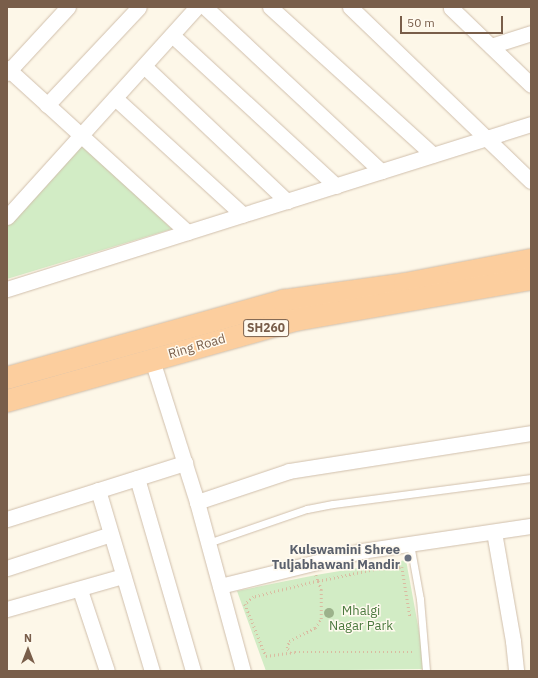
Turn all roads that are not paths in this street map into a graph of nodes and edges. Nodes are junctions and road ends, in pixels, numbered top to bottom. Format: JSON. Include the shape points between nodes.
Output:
{"nodes":[{"id":1,"x":68,"y":7,"type":"edge"},
{"id":2,"x":139,"y":7,"type":"edge"},
{"id":3,"x":198,"y":7,"type":"edge"},
{"id":4,"x":205,"y":7,"type":"edge"},
{"id":5,"x":270,"y":7,"type":"edge"},
{"id":6,"x":350,"y":7,"type":"edge"},
{"id":7,"x":452,"y":7,"type":"edge"},
{"id":8,"x":531,"y":32,"type":"edge"},
{"id":9,"x":172,"y":35,"type":"junction"},
{"id":10,"x":491,"y":46,"type":"junction"},
{"id":11,"x":144,"y":66,"type":"junction"},
{"id":12,"x":8,"y":70,"type":"edge"},
{"id":13,"x":530,"y":83,"type":"edge"},
{"id":14,"x":115,"y":98,"type":"junction"},
{"id":15,"x":48,"y":104,"type":"junction"},
{"id":16,"x":531,"y":124,"type":"edge"},
{"id":17,"x":81,"y":136,"type":"junction"},
{"id":18,"x":486,"y":138,"type":"junction"},
{"id":19,"x":433,"y":155,"type":"junction"},
{"id":20,"x":381,"y":172,"type":"junction"},
{"id":21,"x":531,"y":181,"type":"edge"},
{"id":22,"x":336,"y":186,"type":"junction"},
{"id":23,"x":287,"y":201,"type":"junction"},
{"id":24,"x":243,"y":215,"type":"junction"},
{"id":25,"x":7,"y":217,"type":"edge"},
{"id":26,"x":187,"y":232,"type":"junction"},
{"id":27,"x":531,"y":260,"type":"edge"},
{"id":28,"x":531,"y":279,"type":"edge"},
{"id":29,"x":7,"y":288,"type":"edge"},
{"id":30,"x":152,"y":360,"type":"junction"},
{"id":31,"x":7,"y":378,"type":"edge"},
{"id":32,"x":7,"y":401,"type":"edge"},
{"id":33,"x":531,"y":433,"type":"edge"},
{"id":34,"x":185,"y":463,"type":"junction"},
{"id":35,"x":137,"y":478,"type":"junction"},
{"id":36,"x":531,"y":478,"type":"edge"},
{"id":37,"x":98,"y":490,"type":"junction"},
{"id":38,"x":197,"y":502,"type":"junction"},
{"id":39,"x":7,"y":519,"type":"edge"},
{"id":40,"x":531,"y":526,"type":"edge"},
{"id":41,"x":494,"y":532,"type":"junction"},
{"id":42,"x":111,"y":534,"type":"junction"},
{"id":43,"x":208,"y":543,"type":"junction"},
{"id":44,"x":410,"y":544,"type":"junction"},
{"id":45,"x":7,"y":568,"type":"edge"},
{"id":46,"x":123,"y":576,"type":"junction"},
{"id":47,"x":220,"y":586,"type":"junction"},
{"id":48,"x":80,"y":590,"type":"junction"},
{"id":49,"x":7,"y":609,"type":"edge"},
{"id":50,"x":107,"y":671,"type":"edge"},
{"id":51,"x":152,"y":671,"type":"edge"},
{"id":52,"x":193,"y":671,"type":"edge"},
{"id":53,"x":242,"y":671,"type":"edge"},
{"id":54,"x":426,"y":671,"type":"edge"},
{"id":55,"x":516,"y":671,"type":"edge"}],
"edges":[{"from":1,"to":12,"type":"street"},
{"from":2,"to":15,"type":"street"},
{"from":3,"to":9,"type":"street"},
{"from":4,"to":20,"type":"street"},
{"from":5,"to":19,"type":"street"},
{"from":6,"to":18,"type":"street"},
{"from":7,"to":10,"type":"street"},
{"from":8,"to":10,"type":"street"},
{"from":9,"to":11,"type":"street"},
{"from":9,"to":22,"type":"street"},
{"from":10,"to":13,"type":"street"},
{"from":11,"to":14,"type":"street"},
{"from":11,"to":23,"type":"street"},
{"from":12,"to":15,"type":"street"},
{"from":14,"to":17,"type":"street"},
{"from":14,"to":24,"type":"street"},
{"from":15,"to":17,"type":"street"},
{"from":16,"to":18,"type":"street"},
{"from":17,"to":25,"type":"street"},
{"from":17,"to":26,"type":"street"},
{"from":18,"to":19,"type":"street"},
{"from":18,"to":21,"type":"street"},
{"from":19,"to":20,"type":"street"},
{"from":20,"to":22,"type":"street"},
{"from":22,"to":23,"type":"street"},
{"from":23,"to":24,"type":"street"},
{"from":24,"to":26,"type":"street"},
{"from":26,"to":29,"type":"street"},
{"from":27,"to":31,"type":"highway","name":"Ring Road","number":"SH260","via":[[405,284],[283,301]]},
{"from":28,"to":30,"type":"highway","name":"Ring Road","number":"SH260","via":[[295,320]]},
{"from":30,"to":32,"type":"highway","name":"Ring Road","number":"SH260"},
{"from":30,"to":34,"type":"street"},
{"from":33,"to":38,"type":"street","via":[[290,471]]},
{"from":34,"to":35,"type":"street"},
{"from":34,"to":38,"type":"street"},
{"from":35,"to":37,"type":"street"},
{"from":35,"to":52,"type":"street"},
{"from":36,"to":43,"type":"lane","via":[[326,505],[307,509]]},
{"from":37,"to":39,"type":"street"},
{"from":37,"to":42,"type":"street"},
{"from":38,"to":43,"type":"street"},
{"from":40,"to":41,"type":"street"},
{"from":41,"to":44,"type":"street"},
{"from":41,"to":55,"type":"street"},
{"from":42,"to":45,"type":"street"},
{"from":42,"to":46,"type":"street"},
{"from":43,"to":47,"type":"street"},
{"from":44,"to":47,"type":"street","via":[[361,551]]},
{"from":44,"to":54,"type":"lane","via":[[420,599]]},
{"from":46,"to":48,"type":"street"},
{"from":46,"to":51,"type":"street"},
{"from":47,"to":53,"type":"street"},
{"from":48,"to":49,"type":"street"},
{"from":48,"to":50,"type":"street"}]}
